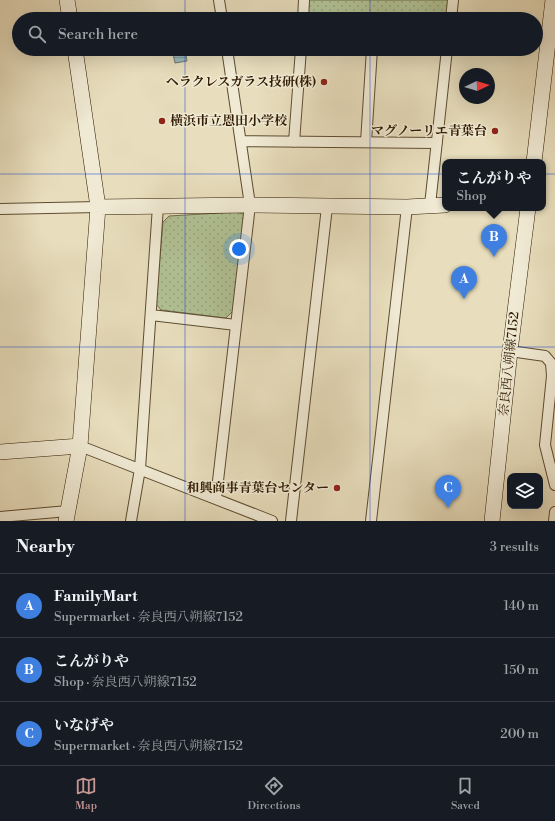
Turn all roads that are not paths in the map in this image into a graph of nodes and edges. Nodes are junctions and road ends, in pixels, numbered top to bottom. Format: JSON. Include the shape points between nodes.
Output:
{"nodes":[{"id":1,"x":68,"y":0,"type":"edge"},
{"id":2,"x":219,"y":0,"type":"edge"},
{"id":3,"x":304,"y":0,"type":"edge"},
{"id":4,"x":453,"y":0,"type":"edge"},
{"id":5,"x":553,"y":0,"type":"edge"},
{"id":6,"x":69,"y":12,"type":"edge"},
{"id":7,"x":221,"y":12,"type":"edge"},
{"id":8,"x":303,"y":12,"type":"edge"},
{"id":9,"x":452,"y":12,"type":"edge"},
{"id":10,"x":76,"y":56,"type":"edge"},
{"id":11,"x":228,"y":56,"type":"edge"},
{"id":12,"x":300,"y":56,"type":"edge"},
{"id":13,"x":372,"y":56,"type":"edge"},
{"id":14,"x":446,"y":56,"type":"edge"},
{"id":15,"x":241,"y":141,"type":"junction"},
{"id":16,"x":294,"y":142,"type":"junction"},
{"id":17,"x":366,"y":142,"type":"junction"},
{"id":18,"x":436,"y":143,"type":"junction"},
{"id":19,"x":534,"y":159,"type":"edge"},
{"id":20,"x":250,"y":205,"type":"junction"},
{"id":21,"x":438,"y":205,"type":"edge"},
{"id":22,"x":158,"y":206,"type":"junction"},
{"id":23,"x":98,"y":207,"type":"junction"},
{"id":24,"x":327,"y":207,"type":"junction"},
{"id":25,"x":407,"y":207,"type":"junction"},
{"id":26,"x":0,"y":209,"type":"edge"},
{"id":27,"x":528,"y":211,"type":"edge"},
{"id":28,"x":151,"y":315,"type":"junction"},
{"id":29,"x":236,"y":325,"type":"junction"},
{"id":30,"x":510,"y":351,"type":"junction"},
{"id":31,"x":80,"y":446,"type":"junction"},
{"id":32,"x":0,"y":452,"type":"edge"},
{"id":33,"x":140,"y":469,"type":"junction"},
{"id":34,"x":555,"y":484,"type":"edge"},
{"id":35,"x":216,"y":498,"type":"junction"},
{"id":36,"x":555,"y":512,"type":"edge"},
{"id":37,"x":67,"y":516,"type":"edge"},
{"id":38,"x":0,"y":517,"type":"edge"},
{"id":39,"x":130,"y":521,"type":"edge"},
{"id":40,"x":272,"y":521,"type":"edge"},
{"id":41,"x":291,"y":521,"type":"edge"},
{"id":42,"x":371,"y":521,"type":"edge"},
{"id":43,"x":492,"y":521,"type":"edge"},
{"id":44,"x":554,"y":521,"type":"edge"}],
"edges":[{"from":1,"to":6,"type":"street"},
{"from":2,"to":7,"type":"street"},
{"from":3,"to":8,"type":"street"},
{"from":4,"to":9,"type":"street"},
{"from":5,"to":19,"type":"street"},
{"from":10,"to":23,"type":"street"},
{"from":11,"to":15,"type":"street"},
{"from":12,"to":16,"type":"street"},
{"from":13,"to":17,"type":"street"},
{"from":14,"to":18,"type":"street"},
{"from":15,"to":16,"type":"street"},
{"from":15,"to":20,"type":"street"},
{"from":16,"to":17,"type":"street"},
{"from":17,"to":18,"type":"street"},
{"from":18,"to":21,"type":"street"},
{"from":20,"to":22,"type":"street"},
{"from":20,"to":24,"type":"street"},
{"from":20,"to":29,"type":"street"},
{"from":21,"to":25,"type":"street"},
{"from":22,"to":23,"type":"street"},
{"from":22,"to":28,"type":"street"},
{"from":23,"to":26,"type":"street"},
{"from":23,"to":31,"type":"street"},
{"from":24,"to":25,"type":"street"},
{"from":24,"to":41,"type":"street"},
{"from":25,"to":42,"type":"street"},
{"from":27,"to":30,"type":"street","name":"奈良西八朔線7152"},
{"from":28,"to":29,"type":"street"},
{"from":28,"to":33,"type":"street"},
{"from":29,"to":35,"type":"street"},
{"from":30,"to":34,"type":"street","via":[[545,356],[550,363],[552,376],[545,445]]},
{"from":30,"to":43,"type":"street","name":"奈良西八朔線7152"},
{"from":31,"to":32,"type":"street"},
{"from":31,"to":33,"type":"street"},
{"from":31,"to":37,"type":"street"},
{"from":33,"to":35,"type":"street"},
{"from":33,"to":39,"type":"street"},
{"from":35,"to":40,"type":"street"},
{"from":36,"to":44,"type":"street"},
{"from":37,"to":38,"type":"street"}]}
